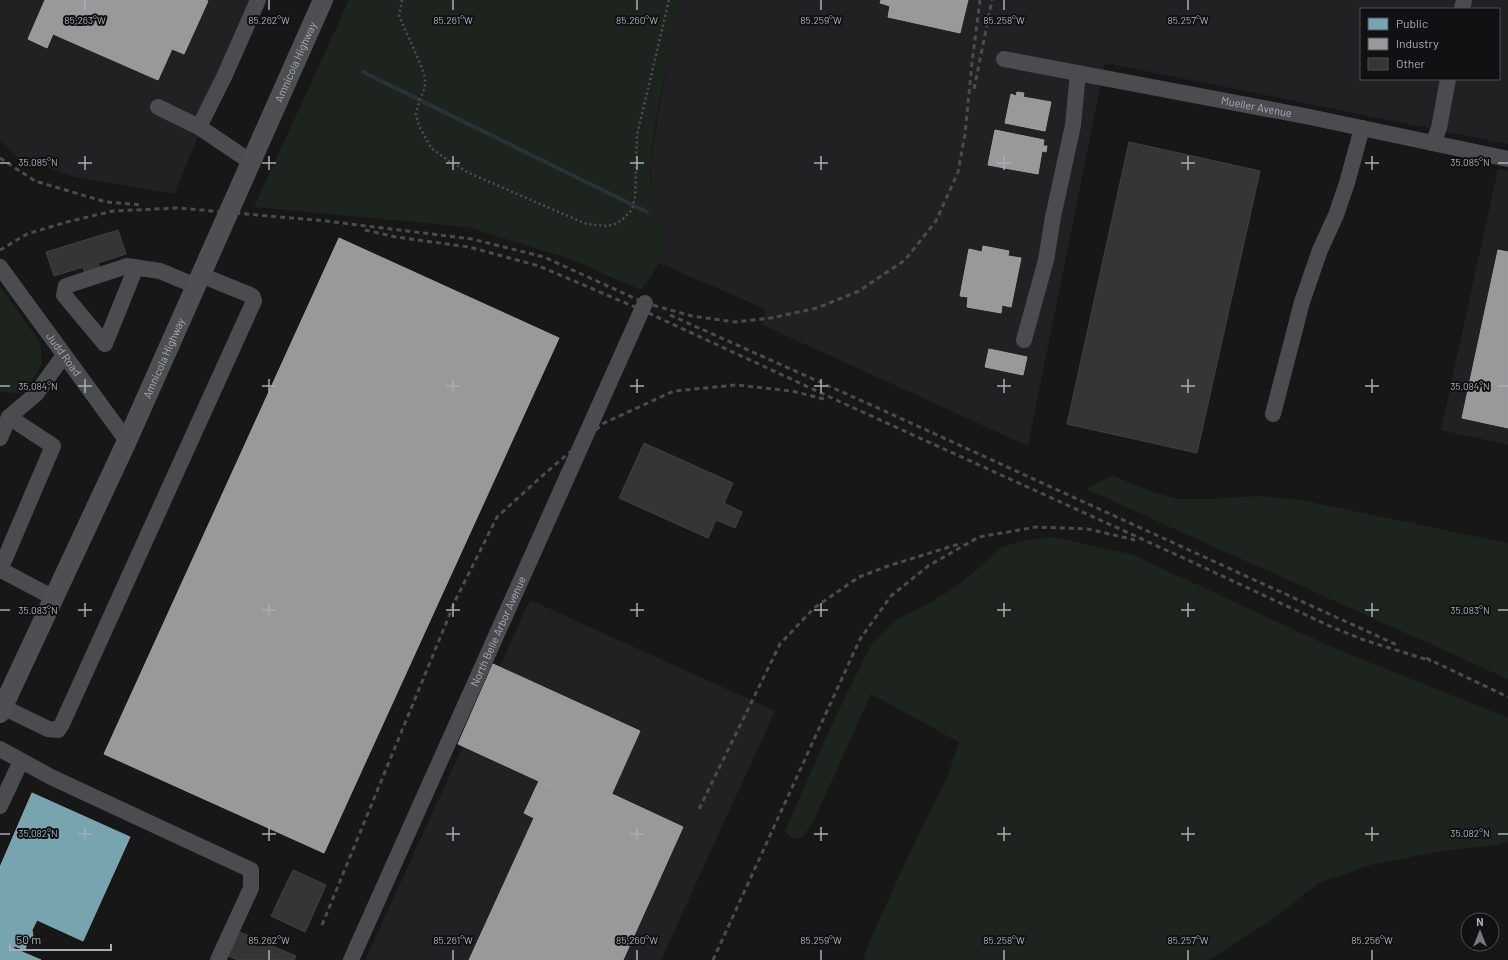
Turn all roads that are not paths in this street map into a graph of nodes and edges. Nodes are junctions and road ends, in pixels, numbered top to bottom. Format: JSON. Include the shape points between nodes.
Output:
{"nodes":[{"id":1,"x":258,"y":0,"type":"edge"},
{"id":2,"x":323,"y":0,"type":"edge"},
{"id":3,"x":1004,"y":59,"type":"dead end"},
{"id":4,"x":1078,"y":73,"type":"junction"},
{"id":5,"x":1448,"y":80,"type":"edge"},
{"id":6,"x":158,"y":107,"type":"dead end"},
{"id":7,"x":199,"y":127,"type":"junction"},
{"id":8,"x":1362,"y":128,"type":"junction"},
{"id":9,"x":1433,"y":143,"type":"junction"},
{"id":10,"x":1508,"y":159,"type":"edge"},
{"id":11,"x":251,"y":162,"type":"junction"},
{"id":12,"x":0,"y":267,"type":"edge"},
{"id":13,"x":136,"y":267,"type":"junction"},
{"id":14,"x":198,"y":280,"type":"junction"},
{"id":15,"x":645,"y":303,"type":"dead end"},
{"id":16,"x":1024,"y":340,"type":"dead end"},
{"id":17,"x":64,"y":355,"type":"junction"},
{"id":18,"x":1273,"y":414,"type":"dead end"},
{"id":19,"x":9,"y":417,"type":"junction"},
{"id":20,"x":0,"y":438,"type":"edge"},
{"id":21,"x":127,"y":441,"type":"junction"},
{"id":22,"x":0,"y":570,"type":"edge"},
{"id":23,"x":54,"y":598,"type":"junction"},
{"id":24,"x":1,"y":710,"type":"edge"},
{"id":25,"x":0,"y":749,"type":"edge"},
{"id":26,"x":21,"y":761,"type":"junction"},
{"id":27,"x":0,"y":806,"type":"edge"},
{"id":28,"x":218,"y":960,"type":"edge"},
{"id":29,"x":352,"y":960,"type":"edge"}],
"edges":[{"from":1,"to":7,"type":"street"},
{"from":2,"to":11,"type":"main road","name":"Amnicola Highway"},
{"from":3,"to":4,"type":"street","name":"Mueller Avenue"},
{"from":4,"to":8,"type":"street","name":"Mueller Avenue"},
{"from":4,"to":16,"type":"street","via":[[1073,125],[1046,260]]},
{"from":5,"to":9,"type":"street"},
{"from":6,"to":7,"type":"street"},
{"from":7,"to":11,"type":"street"},
{"from":8,"to":9,"type":"street","name":"Mueller Avenue"},
{"from":8,"to":18,"type":"street","via":[[1336,215],[1320,250],[1302,302]]},
{"from":9,"to":10,"type":"street","name":"Mueller Avenue"},
{"from":11,"to":14,"type":"main road","name":"Amnicola Highway"},
{"from":12,"to":17,"type":"street","name":"Judd Road"},
{"from":13,"to":13,"type":"street","via":[[127,266],[66,286],[64,295],[105,344]]},
{"from":13,"to":14,"type":"street"},
{"from":14,"to":21,"type":"main road","name":"Amnicola Highway"},
{"from":14,"to":24,"type":"street","via":[[250,295],[254,301],[62,724],[58,730],[48,729]]},
{"from":15,"to":29,"type":"street","name":"North Belle Arbor Avenue"},
{"from":17,"to":19,"type":"street","via":[[36,394]]},
{"from":17,"to":21,"type":"street","name":"Judd Road"},
{"from":19,"to":20,"type":"street"},
{"from":19,"to":22,"type":"street","via":[[53,446]]},
{"from":21,"to":23,"type":"main road","name":"Amnicola Highway"},
{"from":22,"to":23,"type":"street"},
{"from":23,"to":24,"type":"main road","name":"Amnicola Highway"},
{"from":25,"to":26,"type":"street"},
{"from":26,"to":27,"type":"street"},
{"from":26,"to":28,"type":"street","via":[[251,870],[251,888]]}]}
